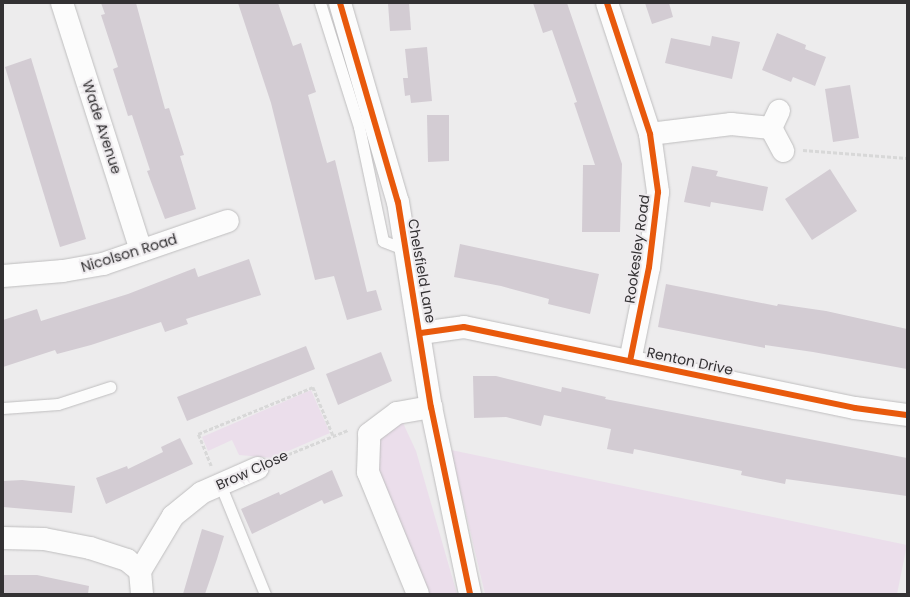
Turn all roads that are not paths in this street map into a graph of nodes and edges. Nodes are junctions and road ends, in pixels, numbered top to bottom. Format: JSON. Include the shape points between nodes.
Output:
{"nodes":[{"id":1,"x":62,"y":3,"type":"edge"},
{"id":2,"x":320,"y":3,"type":"edge"},
{"id":3,"x":340,"y":3,"type":"edge"},
{"id":4,"x":607,"y":3,"type":"edge"},
{"id":5,"x":650,"y":134,"type":"junction"},
{"id":6,"x":783,"y":151,"type":"road end"},
{"id":7,"x":228,"y":221,"type":"dead end"},
{"id":8,"x":407,"y":250,"type":"junction"},
{"id":9,"x":141,"y":251,"type":"junction"},
{"id":10,"x":3,"y":276,"type":"edge"},
{"id":11,"x":421,"y":333,"type":"junction"},
{"id":12,"x":630,"y":361,"type":"junction"},
{"id":13,"x":110,"y":387,"type":"dead end"},
{"id":14,"x":431,"y":407,"type":"junction"},
{"id":15,"x":3,"y":408,"type":"edge"},
{"id":16,"x":907,"y":415,"type":"edge"},
{"id":17,"x":258,"y":468,"type":"road end"},
{"id":18,"x":220,"y":484,"type":"junction"},
{"id":19,"x":3,"y":538,"type":"edge"},
{"id":20,"x":140,"y":571,"type":"junction"},
{"id":21,"x":142,"y":594,"type":"edge"},
{"id":22,"x":265,"y":594,"type":"edge"},
{"id":23,"x":418,"y":594,"type":"edge"},
{"id":24,"x":470,"y":594,"type":"edge"}],
"edges":[{"from":1,"to":9,"type":"street","name":"Wade Avenue"},
{"from":2,"to":8,"type":"lane","via":[[359,128],[383,241]]},
{"from":3,"to":8,"type":"street","name":"Chelsfield Lane","via":[[391,170]]},
{"from":4,"to":5,"type":"street","name":"Rookesley Road"},
{"from":5,"to":6,"type":"street","via":[[775,119]]},
{"from":5,"to":12,"type":"street","name":"Rookesley Road","via":[[658,192],[649,267]]},
{"from":7,"to":9,"type":"street","name":"Nicolson Road"},
{"from":8,"to":11,"type":"street","name":"Chelsfield Lane"},
{"from":9,"to":10,"type":"street","name":"Nicolson Road","via":[[83,268]]},
{"from":11,"to":12,"type":"street","name":"Renton Drive","via":[[464,327]]},
{"from":11,"to":14,"type":"street","name":"Chelsfield Lane"},
{"from":12,"to":16,"type":"street","name":"Renton Drive","via":[[855,408]]},
{"from":13,"to":15,"type":"lane","via":[[58,404]]},
{"from":14,"to":23,"type":"street","via":[[397,413],[369,434],[368,472]]},
{"from":14,"to":24,"type":"street","name":"Chelsfield Lane"},
{"from":17,"to":18,"type":"street","name":"Brow Close"},
{"from":18,"to":20,"type":"street","name":"Brow Close","via":[[201,493],[173,516]]},
{"from":18,"to":22,"type":"lane"},
{"from":19,"to":20,"type":"street","via":[[44,539],[90,548],[127,560]]},
{"from":20,"to":21,"type":"street"}]}
